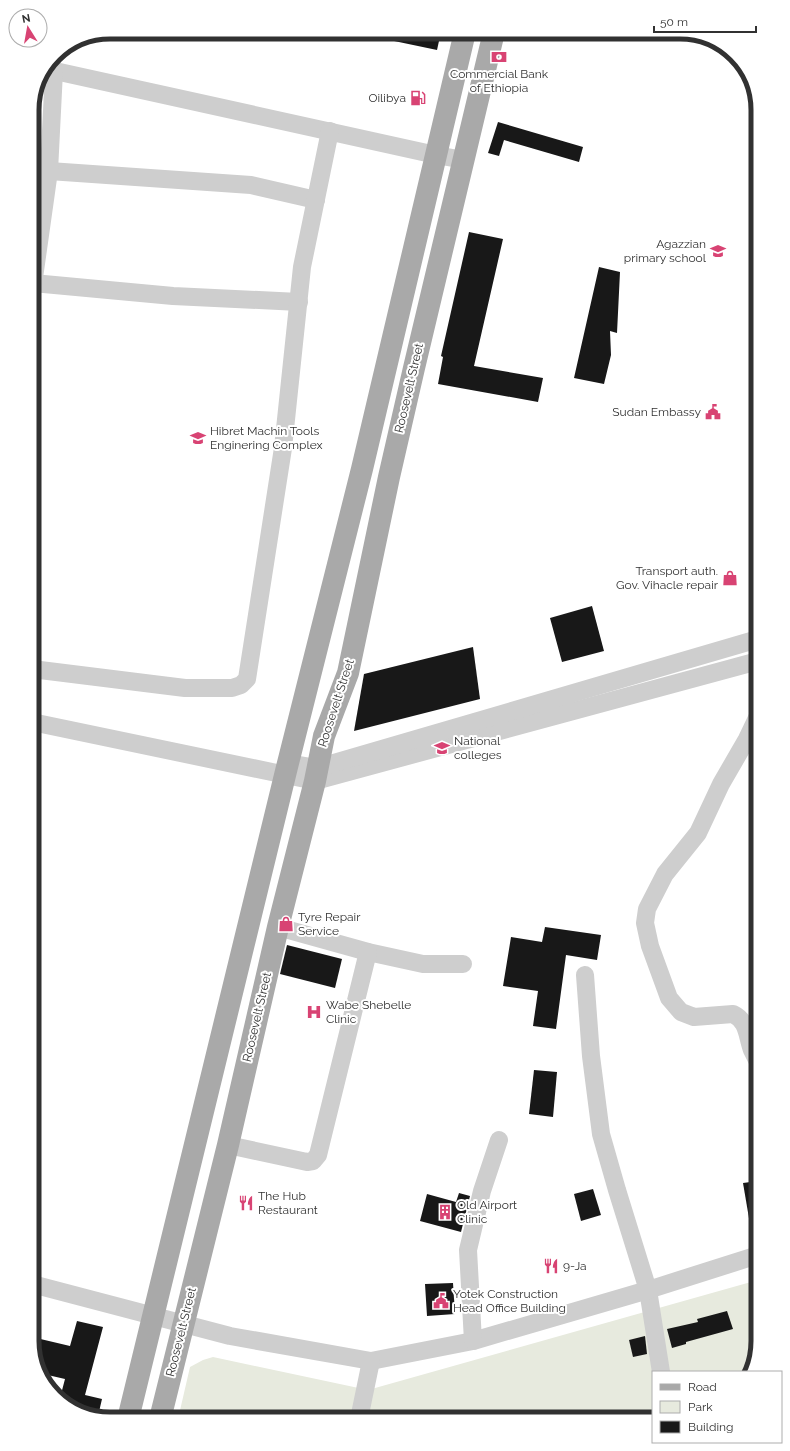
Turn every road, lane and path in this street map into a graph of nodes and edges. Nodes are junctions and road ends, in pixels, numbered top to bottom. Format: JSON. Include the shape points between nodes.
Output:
{"nodes":[{"id":1,"x":463,"y":39,"type":"edge"},
{"id":2,"x":492,"y":39,"type":"edge"},
{"id":3,"x":52,"y":70,"type":"edge"},
{"id":4,"x":50,"y":74,"type":"edge"},
{"id":5,"x":330,"y":131,"type":"junction"},
{"id":6,"x":436,"y":155,"type":"junction"},
{"id":7,"x":464,"y":160,"type":"junction"},
{"id":8,"x":40,"y":171,"type":"edge"},
{"id":9,"x":39,"y":188,"type":"edge"},
{"id":10,"x":316,"y":200,"type":"junction"},
{"id":11,"x":39,"y":288,"type":"edge"},
{"id":12,"x":299,"y":302,"type":"junction"},
{"id":13,"x":751,"y":641,"type":"edge"},
{"id":14,"x":751,"y":663,"type":"edge"},
{"id":15,"x":39,"y":670,"type":"edge"},
{"id":16,"x":39,"y":723,"type":"edge"},
{"id":17,"x":751,"y":731,"type":"edge"},
{"id":18,"x":287,"y":769,"type":"junction"},
{"id":19,"x":316,"y":775,"type":"junction"},
{"id":20,"x":278,"y":927,"type":"junction"},
{"id":21,"x":368,"y":952,"type":"junction"},
{"id":22,"x":464,"y":964,"type":"dead end"},
{"id":23,"x":585,"y":975,"type":"dead end"},
{"id":24,"x":223,"y":1030,"type":"junction"},
{"id":25,"x":252,"y":1038,"type":"junction"},
{"id":26,"x":751,"y":1047,"type":"edge"},
{"id":27,"x":499,"y":1140,"type":"dead end"},
{"id":28,"x":228,"y":1144,"type":"junction"},
{"id":29,"x":751,"y":1257,"type":"edge"},
{"id":30,"x":39,"y":1286,"type":"edge"},
{"id":31,"x":648,"y":1290,"type":"junction"},
{"id":32,"x":153,"y":1316,"type":"junction"},
{"id":33,"x":183,"y":1324,"type":"junction"},
{"id":34,"x":473,"y":1341,"type":"junction"},
{"id":35,"x":371,"y":1361,"type":"junction"},
{"id":36,"x":661,"y":1371,"type":"edge"},
{"id":37,"x":130,"y":1412,"type":"edge"},
{"id":38,"x":162,"y":1412,"type":"edge"},
{"id":39,"x":360,"y":1412,"type":"edge"}],
"edges":[{"from":1,"to":6,"type":"main road"},
{"from":2,"to":7,"type":"main road","name":"Roosevelt Street"},
{"from":3,"to":5,"type":"street"},
{"from":4,"to":8,"type":"street"},
{"from":5,"to":6,"type":"street"},
{"from":5,"to":10,"type":"street"},
{"from":6,"to":7,"type":"street"},
{"from":6,"to":18,"type":"main road","via":[[362,469]]},
{"from":7,"to":19,"type":"main road","name":"Roosevelt Street","via":[[389,476],[348,673],[324,736]]},
{"from":8,"to":9,"type":"street"},
{"from":8,"to":10,"type":"street","via":[[251,185]]},
{"from":10,"to":12,"type":"street","via":[[302,266]]},
{"from":11,"to":12,"type":"street"},
{"from":12,"to":15,"type":"street","via":[[283,448],[247,679],[241,685],[232,688],[184,688]]},
{"from":13,"to":19,"type":"street"},
{"from":14,"to":19,"type":"street"},
{"from":16,"to":18,"type":"street"},
{"from":17,"to":26,"type":"street","via":[[721,784],[698,833],[665,874],[647,909],[645,923],[650,946],[669,998],[681,1012],[694,1017],[733,1014],[739,1017],[745,1026]]},
{"from":18,"to":19,"type":"street"},
{"from":18,"to":24,"type":"main road"},
{"from":19,"to":20,"type":"main road","name":"Roosevelt Street"},
{"from":20,"to":21,"type":"street"},
{"from":20,"to":25,"type":"main road","name":"Roosevelt Street"},
{"from":21,"to":22,"type":"street","via":[[423,964]]},
{"from":21,"to":28,"type":"street","via":[[318,1155],[313,1161],[307,1162]]},
{"from":23,"to":31,"type":"street","via":[[591,1056],[601,1134]]},
{"from":24,"to":25,"type":"main road"},
{"from":24,"to":32,"type":"main road"},
{"from":25,"to":28,"type":"main road","name":"Roosevelt Street"},
{"from":27,"to":34,"type":"street","via":[[482,1192],[468,1250]]},
{"from":28,"to":33,"type":"main road","name":"Roosevelt Street"},
{"from":29,"to":31,"type":"street"},
{"from":30,"to":32,"type":"street"},
{"from":31,"to":34,"type":"street"},
{"from":31,"to":36,"type":"street"},
{"from":32,"to":33,"type":"street"},
{"from":32,"to":37,"type":"main road"},
{"from":33,"to":35,"type":"street","via":[[230,1336]]},
{"from":33,"to":38,"type":"main road","name":"Roosevelt Street"},
{"from":34,"to":35,"type":"street"},
{"from":35,"to":39,"type":"street"}]}
